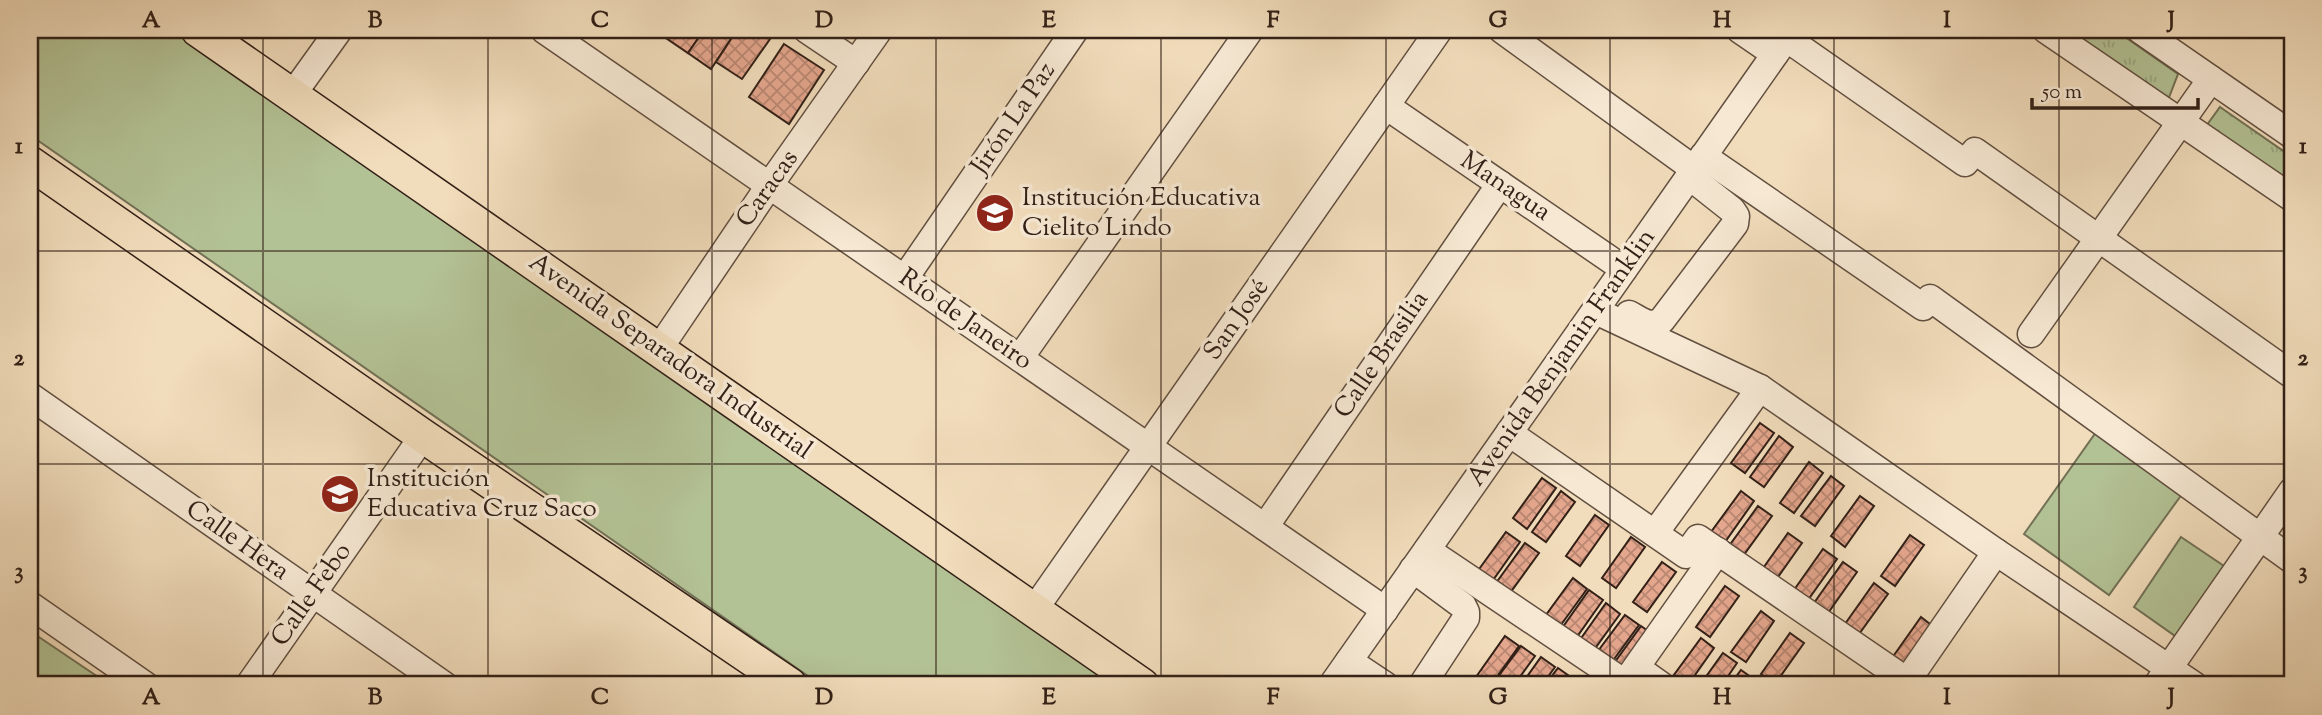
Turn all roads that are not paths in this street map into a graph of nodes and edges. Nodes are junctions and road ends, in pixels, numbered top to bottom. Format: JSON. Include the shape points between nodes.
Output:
{"nodes":[{"id":1,"x":198,"y":30,"type":"edge"},
{"id":2,"x":339,"y":30,"type":"edge"},
{"id":3,"x":544,"y":30,"type":"edge"},
{"id":4,"x":807,"y":30,"type":"edge"},
{"id":5,"x":879,"y":30,"type":"edge"},
{"id":6,"x":1076,"y":30,"type":"edge"},
{"id":7,"x":1250,"y":30,"type":"edge"},
{"id":8,"x":1439,"y":30,"type":"edge"},
{"id":9,"x":1502,"y":30,"type":"edge"},
{"id":10,"x":1740,"y":30,"type":"edge"},
{"id":11,"x":2046,"y":30,"type":"edge"},
{"id":12,"x":2140,"y":30,"type":"edge"},
{"id":13,"x":1784,"y":41,"type":"edge"},
{"id":14,"x":856,"y":63,"type":"junction"},
{"id":15,"x":2211,"y":79,"type":"junction"},
{"id":16,"x":293,"y":94,"type":"junction"},
{"id":17,"x":1385,"y":106,"type":"junction"},
{"id":18,"x":2181,"y":122,"type":"junction"},
{"id":19,"x":2292,"y":135,"type":"edge"},
{"id":20,"x":30,"y":163,"type":"edge"},
{"id":21,"x":1695,"y":167,"type":"junction"},
{"id":22,"x":1500,"y":184,"type":"junction"},
{"id":23,"x":769,"y":186,"type":"junction"},
{"id":24,"x":2292,"y":198,"type":"edge"},
{"id":25,"x":2099,"y":239,"type":"junction"},
{"id":26,"x":1624,"y":269,"type":"junction"},
{"id":27,"x":905,"y":278,"type":"junction"},
{"id":28,"x":1600,"y":304,"type":"junction"},
{"id":29,"x":2031,"y":334,"type":"dead end"},
{"id":30,"x":659,"y":349,"type":"junction"},
{"id":31,"x":1020,"y":358,"type":"junction"},
{"id":32,"x":2292,"y":375,"type":"edge"},
{"id":33,"x":1760,"y":388,"type":"junction"},
{"id":34,"x":30,"y":396,"type":"edge"},
{"id":35,"x":1509,"y":433,"type":"junction"},
{"id":36,"x":423,"y":436,"type":"junction"},
{"id":37,"x":1148,"y":446,"type":"junction"},
{"id":38,"x":2292,"y":491,"type":"edge"},
{"id":39,"x":1265,"y":527,"type":"junction"},
{"id":40,"x":1654,"y":533,"type":"junction"},
{"id":41,"x":2261,"y":537,"type":"junction"},
{"id":42,"x":1718,"y":551,"type":"junction"},
{"id":43,"x":1996,"y":552,"type":"junction"},
{"id":44,"x":2292,"y":559,"type":"edge"},
{"id":45,"x":1420,"y":560,"type":"junction"},
{"id":46,"x":313,"y":594,"type":"junction"},
{"id":47,"x":30,"y":605,"type":"edge"},
{"id":48,"x":1034,"y":610,"type":"junction"},
{"id":49,"x":1385,"y":610,"type":"junction"},
{"id":50,"x":1637,"y":668,"type":"junction"},
{"id":51,"x":1342,"y":672,"type":"edge"},
{"id":52,"x":2163,"y":677,"type":"edge"},
{"id":53,"x":1910,"y":683,"type":"edge"},
{"id":54,"x":145,"y":685,"type":"edge"},
{"id":55,"x":249,"y":685,"type":"edge"},
{"id":56,"x":444,"y":685,"type":"edge"},
{"id":57,"x":790,"y":685,"type":"edge"},
{"id":58,"x":1142,"y":685,"type":"edge"},
{"id":59,"x":1368,"y":685,"type":"edge"},
{"id":60,"x":1385,"y":685,"type":"edge"},
{"id":61,"x":1422,"y":685,"type":"edge"},
{"id":62,"x":1661,"y":685,"type":"edge"},
{"id":63,"x":2194,"y":685,"type":"edge"}],
"edges":[{"from":1,"to":16,"type":"main road","name":"Avenida Separadora Industrial"},
{"from":2,"to":16,"type":"street"},
{"from":3,"to":23,"type":"street","name":"Río de Janeiro"},
{"from":4,"to":14,"type":"street"},
{"from":5,"to":14,"type":"street","name":"Caracas"},
{"from":6,"to":27,"type":"street","name":"Jirón La Paz"},
{"from":7,"to":31,"type":"street"},
{"from":8,"to":17,"type":"street","name":"San José"},
{"from":9,"to":21,"type":"street"},
{"from":10,"to":13,"type":"street"},
{"from":11,"to":18,"type":"street"},
{"from":12,"to":15,"type":"street"},
{"from":13,"to":21,"type":"street","name":"Avenida Benjamin Franklin"},
{"from":13,"to":25,"type":"street","via":[[1965,163],[1975,151]]},
{"from":14,"to":23,"type":"street","name":"Caracas"},
{"from":15,"to":18,"type":"street"},
{"from":15,"to":19,"type":"street"},
{"from":16,"to":30,"type":"main road","name":"Avenida Separadora Industrial"},
{"from":17,"to":22,"type":"street","name":"Managua"},
{"from":17,"to":37,"type":"street","name":"San José"},
{"from":18,"to":24,"type":"street"},
{"from":18,"to":25,"type":"street"},
{"from":20,"to":36,"type":"main road"},
{"from":21,"to":26,"type":"street","name":"Avenida Benjamin Franklin"},
{"from":21,"to":28,"type":"street","via":[[1732,210],[1735,224],[1657,324],[1649,325]]},
{"from":21,"to":41,"type":"street","via":[[1923,307],[1930,298]]},
{"from":22,"to":26,"type":"street","name":"Managua"},
{"from":22,"to":39,"type":"street","name":"Calle Brasilia"},
{"from":23,"to":27,"type":"street","name":"Río de Janeiro"},
{"from":23,"to":30,"type":"street","name":"Caracas"},
{"from":25,"to":29,"type":"street"},
{"from":25,"to":32,"type":"street"},
{"from":26,"to":28,"type":"street","name":"Avenida Benjamin Franklin"},
{"from":27,"to":31,"type":"street","name":"Río de Janeiro"},
{"from":28,"to":33,"type":"street"},
{"from":28,"to":35,"type":"street","name":"Avenida Benjamin Franklin"},
{"from":30,"to":48,"type":"main road","name":"Avenida Separadora Industrial"},
{"from":31,"to":37,"type":"street","name":"Río de Janeiro"},
{"from":33,"to":40,"type":"street"},
{"from":33,"to":43,"type":"street"},
{"from":34,"to":46,"type":"street","name":"Calle Hera"},
{"from":35,"to":40,"type":"street"},
{"from":35,"to":45,"type":"street","name":"Avenida Benjamin Franklin"},
{"from":36,"to":46,"type":"street","name":"Calle Febo"},
{"from":36,"to":57,"type":"main road"},
{"from":37,"to":39,"type":"street","name":"Río de Janeiro"},
{"from":37,"to":48,"type":"street","name":"San José"},
{"from":38,"to":41,"type":"street"},
{"from":39,"to":49,"type":"street","name":"Río de Janeiro"},
{"from":40,"to":42,"type":"street","via":[[1686,555],[1699,538]]},
{"from":41,"to":44,"type":"street"},
{"from":41,"to":52,"type":"street"},
{"from":42,"to":50,"type":"street"},
{"from":42,"to":53,"type":"street"},
{"from":43,"to":52,"type":"street"},
{"from":43,"to":53,"type":"street"},
{"from":45,"to":49,"type":"street","name":"Avenida Benjamin Franklin"},
{"from":45,"to":50,"type":"street","via":[[1625,684]]},
{"from":45,"to":61,"type":"street","via":[[1466,612]]},
{"from":46,"to":55,"type":"street","name":"Calle Febo"},
{"from":46,"to":56,"type":"street","name":"Calle Hera"},
{"from":47,"to":54,"type":"street"},
{"from":48,"to":58,"type":"main road","name":"Avenida Separadora Industrial"},
{"from":49,"to":51,"type":"street","name":"Avenida Benjamin Franklin"},
{"from":50,"to":62,"type":"street"},
{"from":51,"to":59,"type":"street"},
{"from":51,"to":60,"type":"street"},
{"from":52,"to":63,"type":"street"}]}
